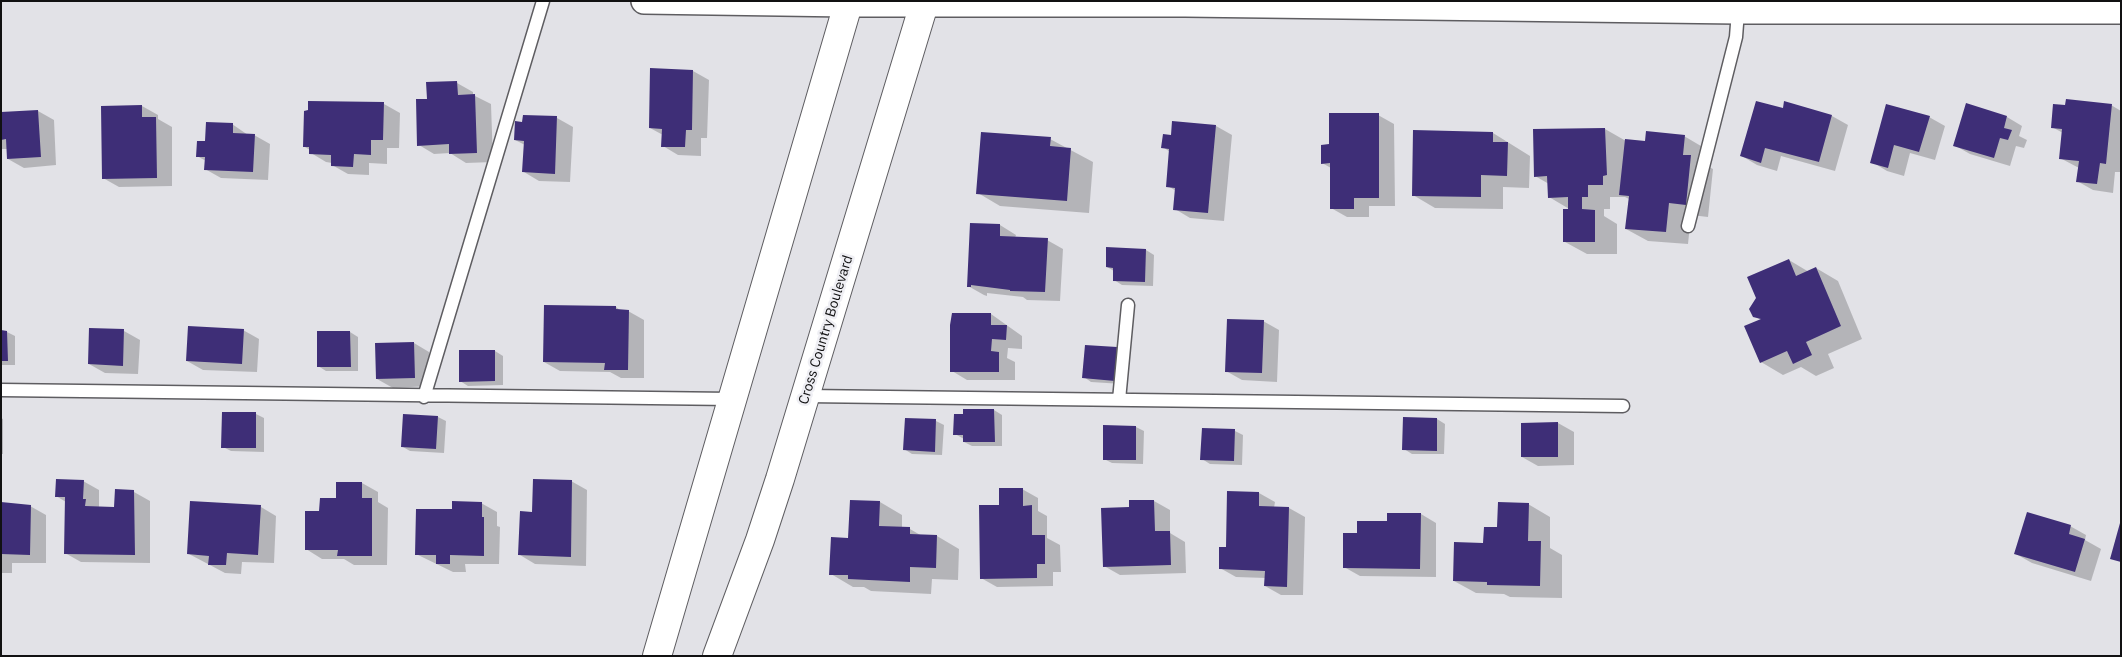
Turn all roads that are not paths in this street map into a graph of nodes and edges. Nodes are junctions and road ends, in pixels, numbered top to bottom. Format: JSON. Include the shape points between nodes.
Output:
{"nodes":[{"id":1,"x":543,"y":1,"type":"edge"},
{"id":2,"x":644,"y":1,"type":"edge"},
{"id":3,"x":924,"y":2,"type":"edge"},
{"id":4,"x":849,"y":3,"type":"edge"},
{"id":5,"x":1186,"y":3,"type":"edge"},
{"id":6,"x":1738,"y":11,"type":"junction"},
{"id":7,"x":2121,"y":11,"type":"edge"},
{"id":8,"x":1688,"y":226,"type":"dead end"},
{"id":9,"x":1128,"y":304,"type":"dead end"},
{"id":10,"x":1,"y":390,"type":"edge"},
{"id":11,"x":806,"y":396,"type":"junction"},
{"id":12,"x":424,"y":397,"type":"junction"},
{"id":13,"x":732,"y":399,"type":"junction"},
{"id":14,"x":1119,"y":400,"type":"junction"},
{"id":15,"x":1623,"y":406,"type":"dead end"},
{"id":16,"x":657,"y":656,"type":"edge"},
{"id":17,"x":717,"y":656,"type":"edge"}],
"edges":[{"from":1,"to":12,"type":"lane"},
{"from":2,"to":4,"type":"street"},
{"from":3,"to":4,"type":"street"},
{"from":3,"to":5,"type":"street"},
{"from":3,"to":11,"type":"street","name":"Cross Country Boulevard"},
{"from":4,"to":13,"type":"street"},
{"from":5,"to":6,"type":"street"},
{"from":6,"to":7,"type":"street"},
{"from":6,"to":8,"type":"lane","via":[[1736,37]]},
{"from":9,"to":14,"type":"lane"},
{"from":10,"to":12,"type":"lane"},
{"from":11,"to":14,"type":"lane"},
{"from":11,"to":17,"type":"street","name":"Cross Country Boulevard","via":[[760,540]]},
{"from":12,"to":13,"type":"lane"},
{"from":13,"to":16,"type":"street"},
{"from":14,"to":15,"type":"lane"}]}
